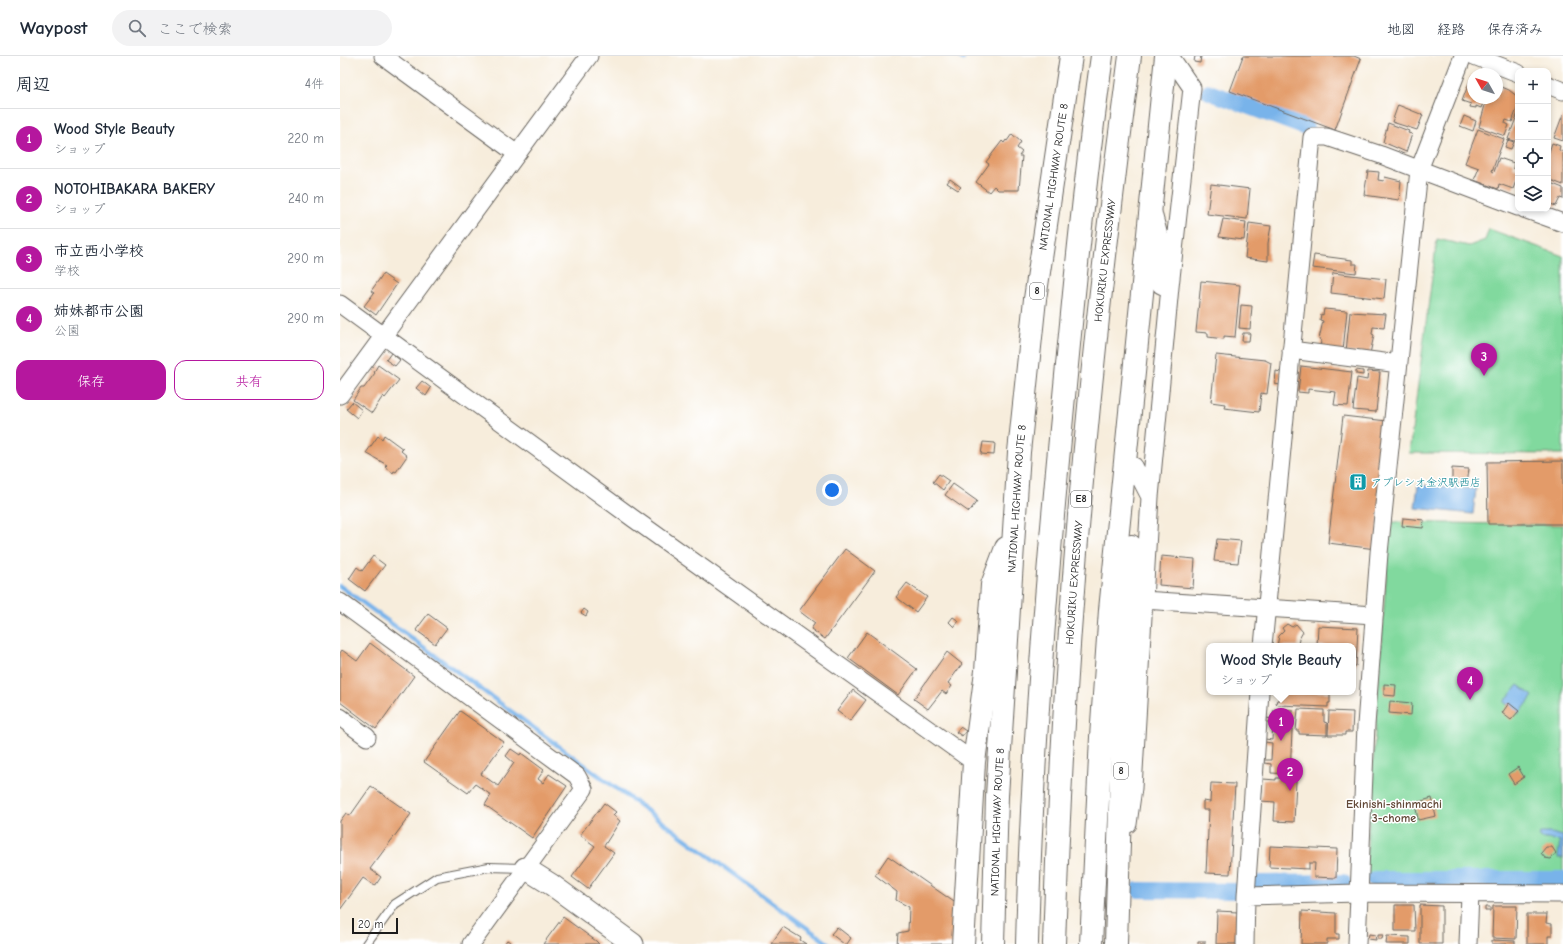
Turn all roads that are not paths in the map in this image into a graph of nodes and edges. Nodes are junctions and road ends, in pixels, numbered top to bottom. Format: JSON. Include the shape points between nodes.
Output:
{"nodes":[{"id":1,"x":383,"y":56,"type":"edge"},
{"id":2,"x":589,"y":56,"type":"edge"},
{"id":3,"x":1071,"y":56,"type":"edge"},
{"id":4,"x":1102,"y":56,"type":"edge"},
{"id":5,"x":1130,"y":56,"type":"edge"},
{"id":6,"x":1166,"y":56,"type":"edge"},
{"id":7,"x":1170,"y":56,"type":"edge"},
{"id":8,"x":1463,"y":56,"type":"edge"},
{"id":9,"x":1474,"y":56,"type":"edge"},
{"id":10,"x":1515,"y":72,"type":"edge"},
{"id":11,"x":1551,"y":86,"type":"edge"},
{"id":12,"x":1563,"y":91,"type":"edge"},
{"id":13,"x":517,"y":154,"type":"junction"},
{"id":14,"x":1419,"y":170,"type":"junction"},
{"id":15,"x":1515,"y":206,"type":"edge"},
{"id":16,"x":1152,"y":209,"type":"junction"},
{"id":17,"x":1532,"y":212,"type":"edge"},
{"id":18,"x":1563,"y":224,"type":"edge"},
{"id":19,"x":1170,"y":287,"type":"junction"},
{"id":20,"x":340,"y":304,"type":"edge"},
{"id":21,"x":384,"y":336,"type":"junction"},
{"id":22,"x":1291,"y":350,"type":"junction"},
{"id":23,"x":1399,"y":364,"type":"junction"},
{"id":24,"x":340,"y":395,"type":"edge"},
{"id":25,"x":1130,"y":409,"type":"junction"},
{"id":26,"x":1134,"y":466,"type":"junction"},
{"id":27,"x":1150,"y":497,"type":"junction"},
{"id":28,"x":1014,"y":528,"type":"junction"},
{"id":29,"x":1143,"y":600,"type":"junction"},
{"id":30,"x":340,"y":602,"type":"edge"},
{"id":31,"x":1265,"y":607,"type":"junction"},
{"id":32,"x":1374,"y":615,"type":"junction"},
{"id":33,"x":1263,"y":643,"type":"edge"},
{"id":34,"x":1260,"y":695,"type":"edge"},
{"id":35,"x":340,"y":717,"type":"edge"},
{"id":36,"x":367,"y":736,"type":"dead end"},
{"id":37,"x":974,"y":762,"type":"junction"},
{"id":38,"x":525,"y":868,"type":"junction"},
{"id":39,"x":1118,"y":886,"type":"junction"},
{"id":40,"x":1358,"y":893,"type":"junction"},
{"id":41,"x":1470,"y":894,"type":"junction"},
{"id":42,"x":1563,"y":894,"type":"edge"},
{"id":43,"x":1246,"y":896,"type":"junction"},
{"id":44,"x":366,"y":944,"type":"edge"},
{"id":45,"x":471,"y":944,"type":"edge"},
{"id":46,"x":633,"y":944,"type":"edge"},
{"id":47,"x":962,"y":944,"type":"edge"},
{"id":48,"x":994,"y":944,"type":"edge"},
{"id":49,"x":1027,"y":944,"type":"edge"},
{"id":50,"x":1054,"y":944,"type":"edge"},
{"id":51,"x":1091,"y":944,"type":"edge"},
{"id":52,"x":1116,"y":944,"type":"edge"},
{"id":53,"x":1245,"y":944,"type":"edge"},
{"id":54,"x":1357,"y":944,"type":"edge"},
{"id":55,"x":1468,"y":944,"type":"edge"}],
"edges":[{"from":1,"to":13,"type":"street"},
{"from":2,"to":13,"type":"street"},
{"from":3,"to":28,"type":"highway","name":"NATIONAL HIGHWAY ROUTE 8","number":"8","via":[[1035,299]]},
{"from":4,"to":49,"type":"highway","number":"E8","via":[[1070,327],[1050,539]]},
{"from":5,"to":50,"type":"highway","name":"HOKURIKU EXPRESSWAY","number":"E8","via":[[1097,331],[1077,545],[1063,737]]},
{"from":6,"to":16,"type":"highway","number":"8"},
{"from":7,"to":19,"type":"street","via":[[1192,88]]},
{"from":8,"to":14,"type":"street"},
{"from":9,"to":10,"type":"street"},
{"from":11,"to":12,"type":"street"},
{"from":13,"to":21,"type":"street"},
{"from":14,"to":15,"type":"street"},
{"from":14,"to":22,"type":"street","via":[[1327,136],[1312,136]]},
{"from":14,"to":23,"type":"street"},
{"from":16,"to":19,"type":"street","via":[[1160,236],[1161,285]]},
{"from":16,"to":25,"type":"highway","number":"8"},
{"from":17,"to":18,"type":"street"},
{"from":19,"to":27,"type":"street"},
{"from":20,"to":21,"type":"street"},
{"from":21,"to":24,"type":"street"},
{"from":21,"to":37,"type":"street","via":[[634,519]]},
{"from":22,"to":23,"type":"street"},
{"from":22,"to":31,"type":"street"},
{"from":23,"to":32,"type":"street"},
{"from":25,"to":26,"type":"highway","number":"8"},
{"from":25,"to":51,"type":"highway","number":"8","via":[[1110,610]]},
{"from":26,"to":27,"type":"street"},
{"from":26,"to":39,"type":"highway","number":"8","via":[[1125,639]]},
{"from":27,"to":29,"type":"street"},
{"from":28,"to":37,"type":"highway","number":"8","via":[[992,585],[986,671]]},
{"from":28,"to":48,"type":"highway","name":"NATIONAL HIGHWAY ROUTE 8","number":"8","via":[[997,796]]},
{"from":29,"to":31,"type":"street"},
{"from":29,"to":39,"type":"street","via":[[1133,788]]},
{"from":30,"to":38,"type":"street","via":[[577,776],[584,789]]},
{"from":31,"to":32,"type":"street"},
{"from":31,"to":33,"type":"street"},
{"from":32,"to":40,"type":"street"},
{"from":34,"to":43,"type":"street"},
{"from":35,"to":36,"type":"street"},
{"from":37,"to":47,"type":"highway","number":"8"},
{"from":38,"to":44,"type":"lane","via":[[489,867],[437,877],[395,904]]},
{"from":38,"to":45,"type":"street"},
{"from":38,"to":46,"type":"street"},
{"from":39,"to":52,"type":"highway","number":"8"},
{"from":40,"to":41,"type":"street"},
{"from":40,"to":43,"type":"street"},
{"from":40,"to":54,"type":"street"},
{"from":41,"to":42,"type":"street"},
{"from":41,"to":55,"type":"street"},
{"from":43,"to":53,"type":"street"}]}
